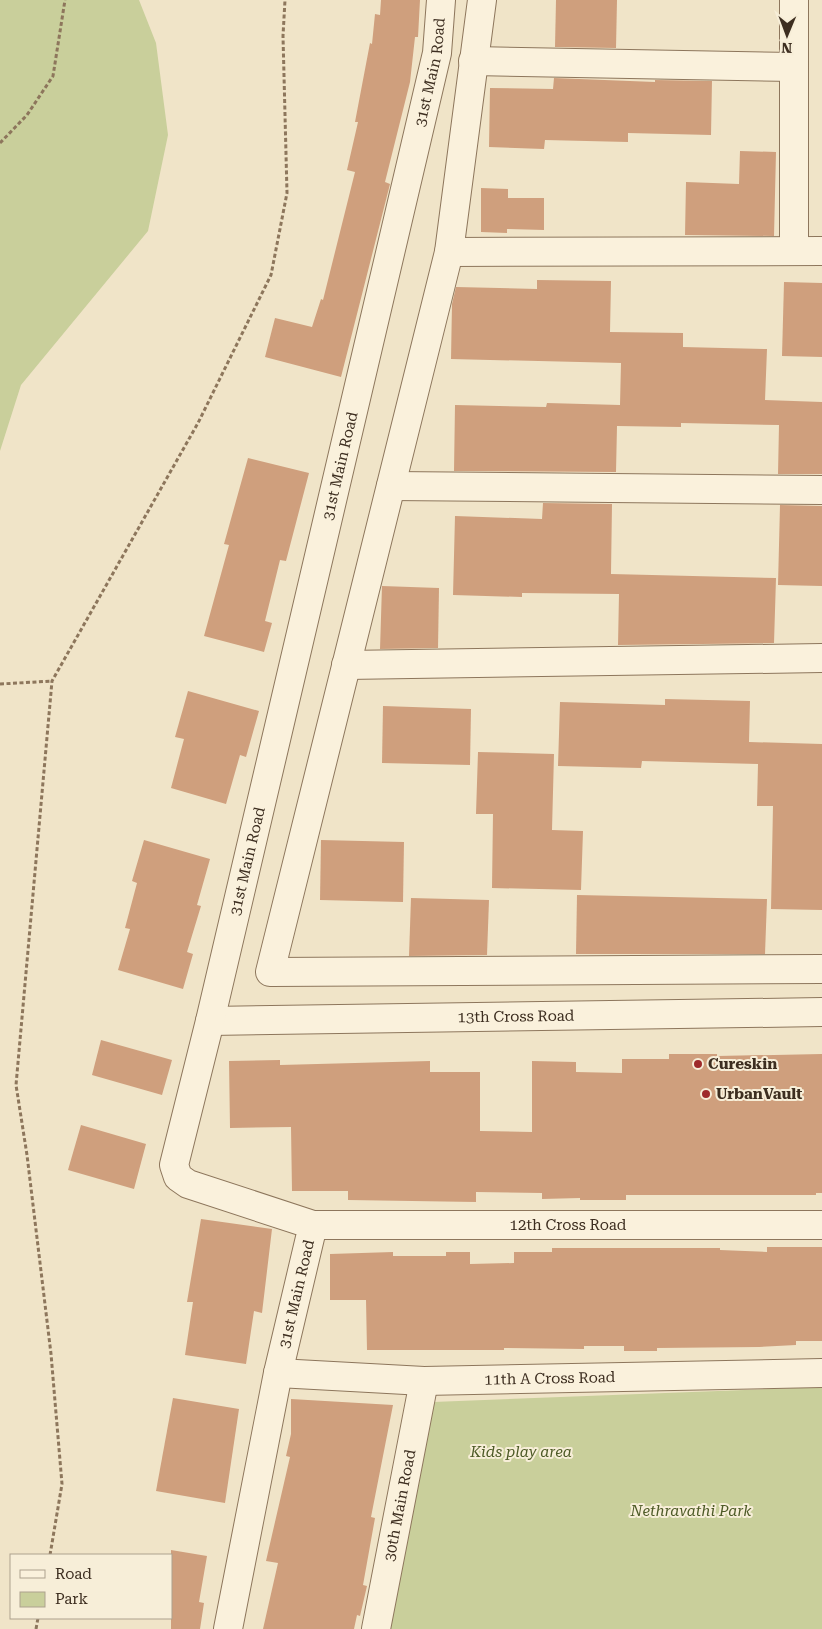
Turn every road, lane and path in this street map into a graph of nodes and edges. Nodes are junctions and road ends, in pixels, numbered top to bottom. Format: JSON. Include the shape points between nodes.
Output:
{"nodes":[{"id":1,"x":65,"y":0,"type":"edge"},
{"id":2,"x":285,"y":0,"type":"edge"},
{"id":3,"x":441,"y":0,"type":"edge"},
{"id":4,"x":482,"y":0,"type":"edge"},
{"id":5,"x":794,"y":0,"type":"edge"},
{"id":6,"x":473,"y":61,"type":"junction"},
{"id":7,"x":794,"y":67,"type":"junction"},
{"id":8,"x":0,"y":143,"type":"edge"},
{"id":9,"x":794,"y":251,"type":"junction"},
{"id":10,"x":822,"y":251,"type":"edge"},
{"id":11,"x":449,"y":252,"type":"junction"},
{"id":12,"x":391,"y":486,"type":"junction"},
{"id":13,"x":822,"y":490,"type":"edge"},
{"id":14,"x":822,"y":658,"type":"edge"},
{"id":15,"x":346,"y":665,"type":"junction"},
{"id":16,"x":52,"y":681,"type":"junction"},
{"id":17,"x":0,"y":684,"type":"edge"},
{"id":18,"x":822,"y":970,"type":"edge"},
{"id":19,"x":822,"y":1012,"type":"edge"},
{"id":20,"x":210,"y":1021,"type":"junction"},
{"id":21,"x":313,"y":1225,"type":"junction"},
{"id":22,"x":822,"y":1225,"type":"edge"},
{"id":23,"x":278,"y":1373,"type":"junction"},
{"id":24,"x":822,"y":1373,"type":"edge"},
{"id":25,"x":424,"y":1381,"type":"junction"},
{"id":26,"x":50,"y":1554,"type":"edge"},
{"id":27,"x":228,"y":1629,"type":"edge"},
{"id":28,"x":376,"y":1629,"type":"edge"}],
"edges":[{"from":1,"to":8,"type":"path","via":[[53,76],[27,115]]},
{"from":2,"to":16,"type":"path","via":[[287,194],[271,275],[198,423]]},
{"from":3,"to":20,"type":"street","name":"31st Main Road","via":[[437,53]]},
{"from":4,"to":6,"type":"street"},
{"from":5,"to":7,"type":"street"},
{"from":6,"to":7,"type":"street"},
{"from":6,"to":11,"type":"street"},
{"from":7,"to":9,"type":"street"},
{"from":9,"to":10,"type":"street"},
{"from":9,"to":11,"type":"street"},
{"from":11,"to":12,"type":"street"},
{"from":12,"to":13,"type":"street"},
{"from":12,"to":15,"type":"street"},
{"from":14,"to":15,"type":"street"},
{"from":15,"to":18,"type":"street","via":[[270,972]]},
{"from":16,"to":17,"type":"path"},
{"from":16,"to":26,"type":"path","via":[[16,1085],[51,1354],[62,1484]]},
{"from":19,"to":20,"type":"street","name":"13th Cross Road"},
{"from":20,"to":21,"type":"street","name":"31st Main Road","via":[[174,1165],[178,1177],[188,1184]]},
{"from":21,"to":22,"type":"street","name":"12th Cross Road"},
{"from":21,"to":23,"type":"street","name":"31st Main Road"},
{"from":23,"to":25,"type":"street","name":"11th A Cross Road"},
{"from":23,"to":27,"type":"street","name":"31st Main Road"},
{"from":24,"to":25,"type":"street","name":"11th A Cross Road"},
{"from":25,"to":28,"type":"street","name":"30th Main Road"}]}
